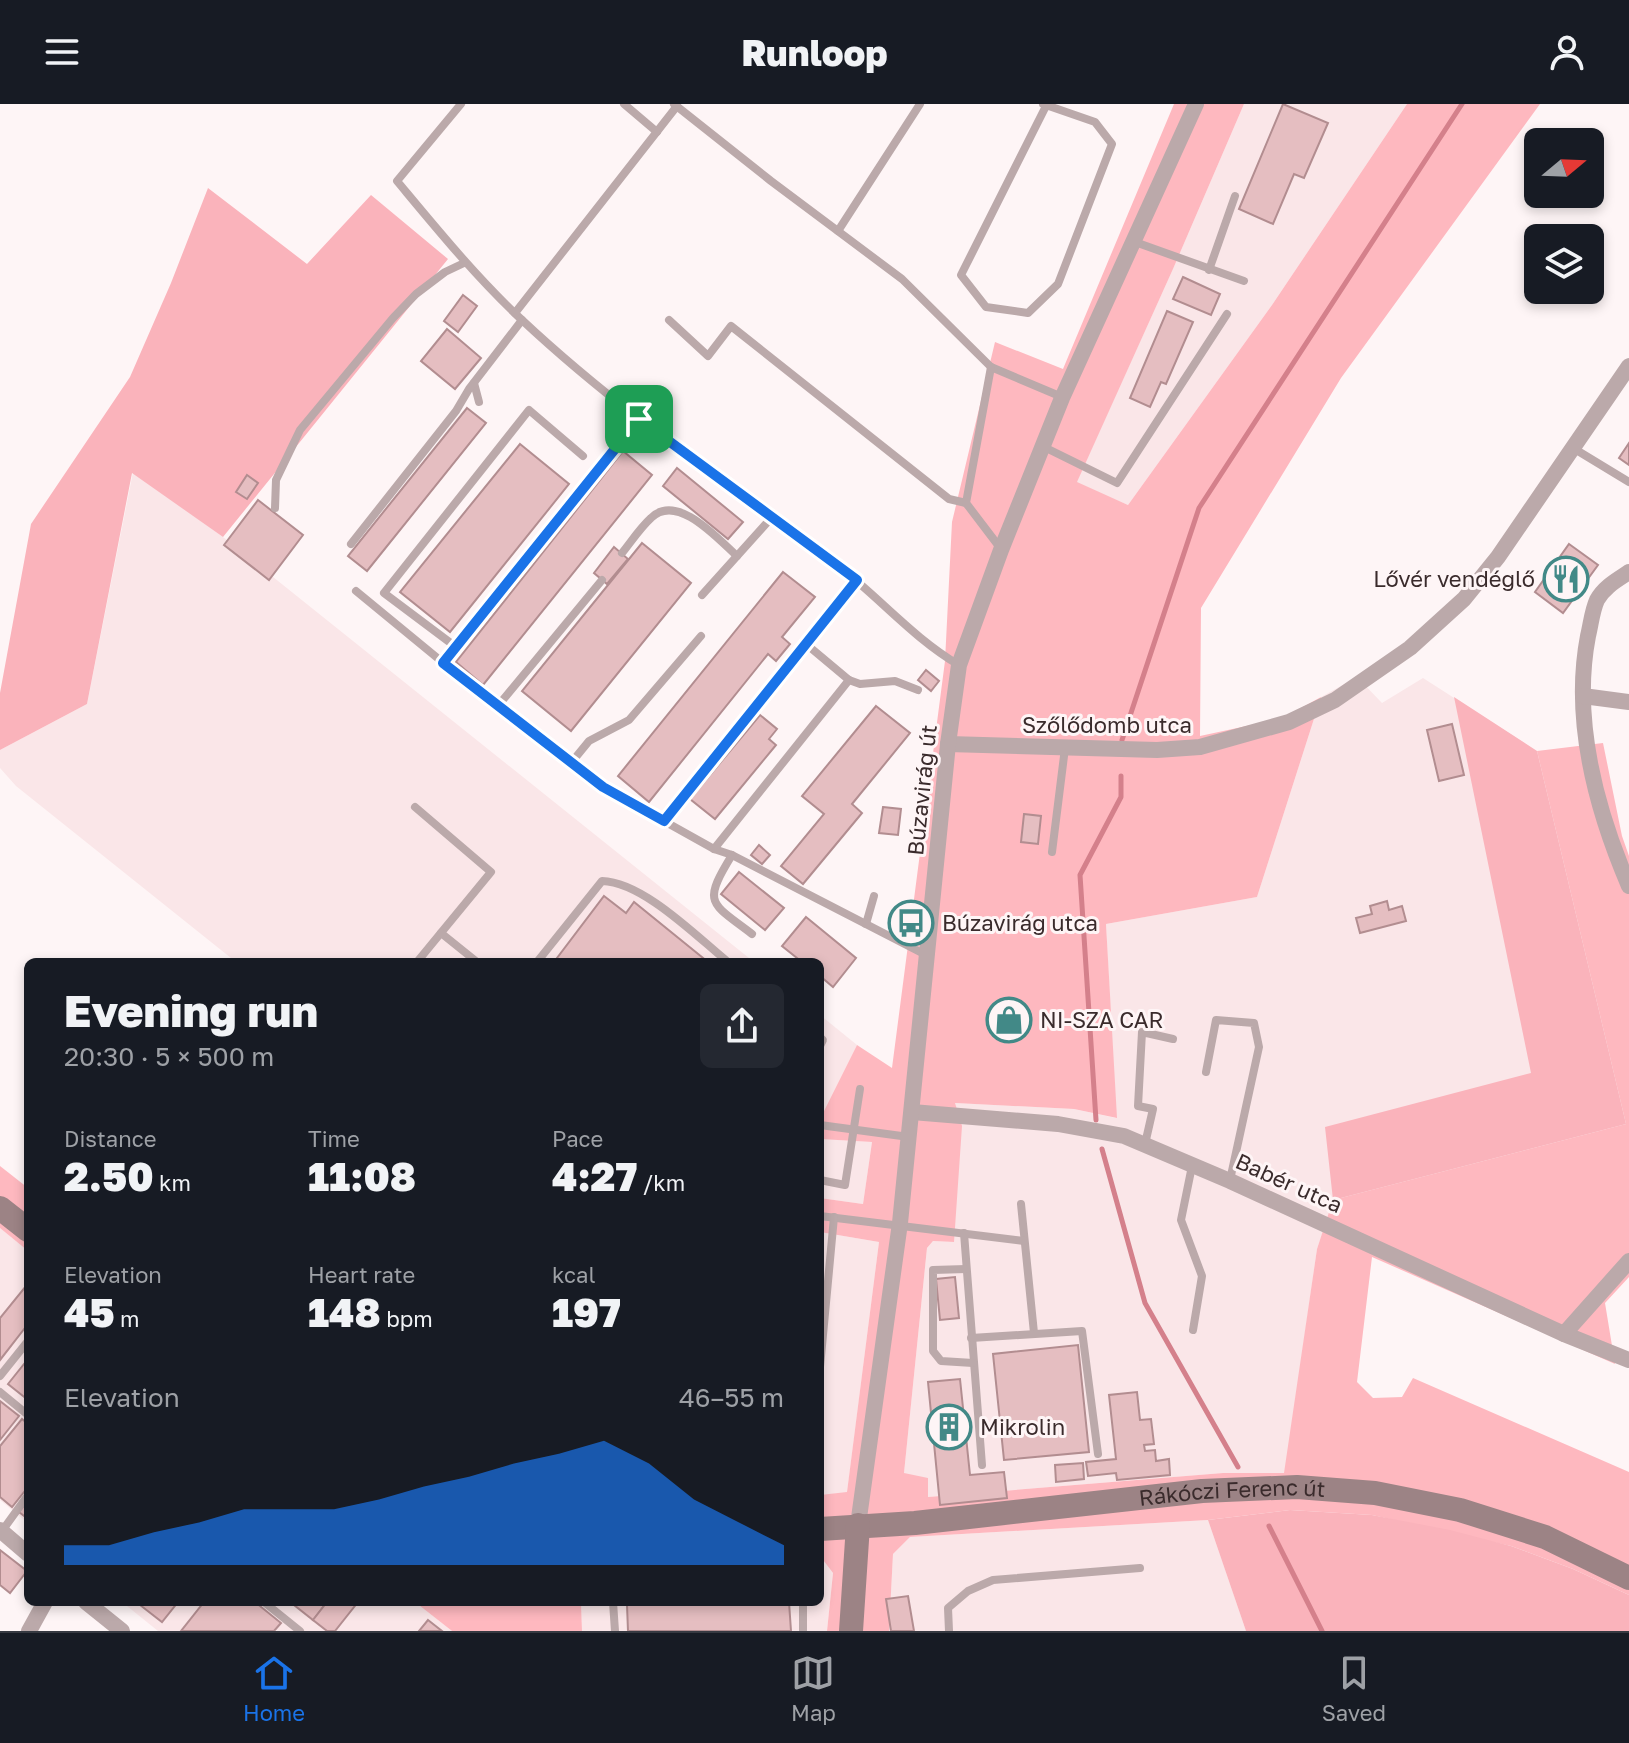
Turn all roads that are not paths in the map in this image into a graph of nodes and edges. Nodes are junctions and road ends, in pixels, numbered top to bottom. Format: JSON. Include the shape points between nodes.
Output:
{"nodes":[{"id":1,"x":461,"y":104,"type":"edge"},
{"id":2,"x":624,"y":104,"type":"edge"},
{"id":3,"x":920,"y":104,"type":"edge"},
{"id":4,"x":1196,"y":104,"type":"edge"},
{"id":5,"x":675,"y":105,"type":"edge"},
{"id":6,"x":1044,"y":105,"type":"edge"},
{"id":7,"x":657,"y":132,"type":"junction"},
{"id":8,"x":1235,"y":196,"type":"dead end"},
{"id":9,"x":838,"y":231,"type":"junction"},
{"id":10,"x":1135,"y":242,"type":"junction"},
{"id":11,"x":464,"y":263,"type":"junction"},
{"id":12,"x":1209,"y":270,"type":"junction"},
{"id":13,"x":1244,"y":281,"type":"dead end"},
{"id":14,"x":1227,"y":314,"type":"dead end"},
{"id":15,"x":518,"y":316,"type":"junction"},
{"id":16,"x":669,"y":320,"type":"dead end"},
{"id":17,"x":1629,"y":366,"type":"edge"},
{"id":18,"x":991,"y":367,"type":"junction"},
{"id":19,"x":474,"y":383,"type":"junction"},
{"id":20,"x":1062,"y":398,"type":"junction"},
{"id":21,"x":479,"y":402,"type":"dead end"},
{"id":22,"x":639,"y":419,"type":"junction"},
{"id":23,"x":1042,"y":446,"type":"junction"},
{"id":24,"x":1573,"y":448,"type":"junction"},
{"id":25,"x":583,"y":456,"type":"dead end"},
{"id":26,"x":1629,"y":482,"type":"edge"},
{"id":27,"x":966,"y":503,"type":"junction"},
{"id":28,"x":275,"y":508,"type":"dead end"},
{"id":29,"x":772,"y":517,"type":"junction"},
{"id":30,"x":351,"y":544,"type":"dead end"},
{"id":31,"x":1001,"y":550,"type":"junction"},
{"id":32,"x":622,"y":553,"type":"dead end"},
{"id":33,"x":737,"y":556,"type":"junction"},
{"id":34,"x":1629,"y":572,"type":"edge"},
{"id":35,"x":602,"y":580,"type":"dead end"},
{"id":36,"x":857,"y":580,"type":"junction"},
{"id":37,"x":356,"y":591,"type":"dead end"},
{"id":38,"x":702,"y":595,"type":"dead end"},
{"id":39,"x":701,"y":636,"type":"dead end"},
{"id":40,"x":806,"y":644,"type":"junction"},
{"id":41,"x":456,"y":647,"type":"junction"},
{"id":42,"x":443,"y":663,"type":"junction"},
{"id":43,"x":959,"y":665,"type":"junction"},
{"id":44,"x":849,"y":680,"type":"junction"},
{"id":45,"x":918,"y":690,"type":"dead end"},
{"id":46,"x":1583,"y":696,"type":"junction"},
{"id":47,"x":1629,"y":702,"type":"edge"},
{"id":48,"x":497,"y":707,"type":"junction"},
{"id":49,"x":948,"y":744,"type":"junction"},
{"id":50,"x":1065,"y":748,"type":"junction"},
{"id":51,"x":571,"y":763,"type":"junction"},
{"id":52,"x":415,"y":807,"type":"dead end"},
{"id":53,"x":664,"y":821,"type":"junction"},
{"id":54,"x":714,"y":849,"type":"junction"},
{"id":55,"x":1052,"y":852,"type":"dead end"},
{"id":56,"x":732,"y":855,"type":"junction"},
{"id":57,"x":1629,"y":886,"type":"edge"},
{"id":58,"x":874,"y":896,"type":"dead end"},
{"id":59,"x":866,"y":924,"type":"junction"},
{"id":60,"x":441,"y":933,"type":"junction"},
{"id":61,"x":752,"y":934,"type":"dead end"},
{"id":62,"x":928,"y":956,"type":"junction"},
{"id":63,"x":420,"y":958,"type":"edge"},
{"id":64,"x":472,"y":958,"type":"edge"},
{"id":65,"x":540,"y":958,"type":"edge"},
{"id":66,"x":723,"y":958,"type":"edge"},
{"id":67,"x":1173,"y":1039,"type":"dead end"},
{"id":68,"x":1206,"y":1072,"type":"dead end"},
{"id":69,"x":860,"y":1089,"type":"dead end"},
{"id":70,"x":912,"y":1112,"type":"junction"},
{"id":71,"x":824,"y":1126,"type":"edge"},
{"id":72,"x":853,"y":1130,"type":"junction"},
{"id":73,"x":909,"y":1137,"type":"junction"},
{"id":74,"x":1145,"y":1145,"type":"junction"},
{"id":75,"x":1192,"y":1165,"type":"junction"},
{"id":76,"x":824,"y":1181,"type":"edge"},
{"id":77,"x":1230,"y":1181,"type":"junction"},
{"id":78,"x":1021,"y":1204,"type":"dead end"},
{"id":79,"x":0,"y":1208,"type":"edge"},
{"id":80,"x":824,"y":1216,"type":"edge"},
{"id":81,"x":834,"y":1217,"type":"junction"},
{"id":82,"x":900,"y":1223,"type":"junction"},
{"id":83,"x":24,"y":1227,"type":"edge"},
{"id":84,"x":964,"y":1233,"type":"junction"},
{"id":85,"x":1024,"y":1241,"type":"junction"},
{"id":86,"x":1629,"y":1261,"type":"edge"},
{"id":87,"x":966,"y":1269,"type":"junction"},
{"id":88,"x":824,"y":1323,"type":"edge"},
{"id":89,"x":1193,"y":1330,"type":"dead end"},
{"id":90,"x":1034,"y":1333,"type":"junction"},
{"id":91,"x":1564,"y":1334,"type":"junction"},
{"id":92,"x":971,"y":1338,"type":"junction"},
{"id":93,"x":24,"y":1346,"type":"edge"},
{"id":94,"x":1629,"y":1360,"type":"edge"},
{"id":95,"x":973,"y":1363,"type":"junction"},
{"id":96,"x":0,"y":1376,"type":"edge"},
{"id":97,"x":0,"y":1392,"type":"edge"},
{"id":98,"x":24,"y":1412,"type":"edge"},
{"id":99,"x":1098,"y":1454,"type":"dead end"},
{"id":100,"x":982,"y":1465,"type":"dead end"},
{"id":101,"x":24,"y":1500,"type":"edge"},
{"id":102,"x":858,"y":1525,"type":"junction"},
{"id":103,"x":824,"y":1529,"type":"edge"},
{"id":104,"x":1,"y":1531,"type":"edge"},
{"id":105,"x":24,"y":1551,"type":"edge"},
{"id":106,"x":1140,"y":1568,"type":"dead end"},
{"id":107,"x":1629,"y":1578,"type":"edge"},
{"id":108,"x":43,"y":1606,"type":"edge"},
{"id":109,"x":91,"y":1606,"type":"edge"},
{"id":110,"x":269,"y":1606,"type":"edge"},
{"id":111,"x":613,"y":1606,"type":"edge"},
{"id":112,"x":803,"y":1606,"type":"edge"},
{"id":113,"x":29,"y":1631,"type":"edge"},
{"id":114,"x":122,"y":1631,"type":"edge"},
{"id":115,"x":300,"y":1631,"type":"edge"},
{"id":116,"x":615,"y":1631,"type":"edge"},
{"id":117,"x":803,"y":1631,"type":"edge"},
{"id":118,"x":851,"y":1631,"type":"edge"},
{"id":119,"x":949,"y":1631,"type":"edge"}],
"edges":[{"from":1,"to":11,"type":"lane","via":[[397,181]]},
{"from":2,"to":7,"type":"lane"},
{"from":3,"to":9,"type":"lane"},
{"from":4,"to":10,"type":"street","name":"Búzavirág út"},
{"from":5,"to":7,"type":"lane"},
{"from":5,"to":9,"type":"lane"},
{"from":6,"to":6,"type":"lane","via":[[1095,122],[1112,144],[1058,284],[1028,313],[986,307],[961,275]]},
{"from":7,"to":15,"type":"lane"},
{"from":8,"to":12,"type":"lane"},
{"from":9,"to":18,"type":"lane","via":[[902,279]]},
{"from":10,"to":12,"type":"lane"},
{"from":10,"to":20,"type":"street","name":"Búzavirág út"},
{"from":11,"to":15,"type":"lane"},
{"from":11,"to":28,"type":"lane","via":[[416,294],[300,430],[276,480]]},
{"from":12,"to":13,"type":"lane"},
{"from":14,"to":23,"type":"lane","via":[[1117,483]]},
{"from":15,"to":19,"type":"lane"},
{"from":15,"to":22,"type":"lane"},
{"from":16,"to":27,"type":"lane","via":[[708,356],[731,326],[949,499]]},
{"from":17,"to":24,"type":"street","name":"Szőlődomb utca"},
{"from":18,"to":20,"type":"lane"},
{"from":18,"to":27,"type":"lane"},
{"from":19,"to":21,"type":"lane"},
{"from":19,"to":30,"type":"lane"},
{"from":20,"to":23,"type":"street","name":"Búzavirág út"},
{"from":22,"to":29,"type":"lane"},
{"from":22,"to":41,"type":"lane"},
{"from":23,"to":31,"type":"street","name":"Búzavirág út"},
{"from":24,"to":26,"type":"lane"},
{"from":24,"to":50,"type":"street","name":"Szőlődomb utca","via":[[1464,599],[1355,688],[1289,722],[1200,747]]},
{"from":25,"to":41,"type":"lane","via":[[529,410],[384,593]]},
{"from":27,"to":31,"type":"lane"},
{"from":29,"to":33,"type":"lane"},
{"from":29,"to":36,"type":"lane"},
{"from":31,"to":43,"type":"street","name":"Búzavirág út"},
{"from":32,"to":33,"type":"lane","via":[[651,517],[671,511],[699,521]]},
{"from":33,"to":38,"type":"lane"},
{"from":34,"to":46,"type":"street","via":[[1604,591],[1594,607]]},
{"from":35,"to":48,"type":"lane"},
{"from":36,"to":40,"type":"lane"},
{"from":36,"to":43,"type":"lane","via":[[935,651]]},
{"from":37,"to":42,"type":"lane"},
{"from":39,"to":51,"type":"lane","via":[[629,720],[589,741]]},
{"from":40,"to":44,"type":"lane"},
{"from":40,"to":53,"type":"lane"},
{"from":41,"to":42,"type":"lane"},
{"from":42,"to":48,"type":"lane"},
{"from":43,"to":49,"type":"street","name":"Búzavirág út"},
{"from":44,"to":45,"type":"lane","via":[[866,685],[895,681]]},
{"from":44,"to":54,"type":"lane"},
{"from":46,"to":47,"type":"street"},
{"from":46,"to":57,"type":"street","via":[[1590,765]]},
{"from":48,"to":51,"type":"lane"},
{"from":49,"to":50,"type":"street","name":"Szőlődomb utca"},
{"from":49,"to":62,"type":"street","name":"Búzavirág út"},
{"from":50,"to":55,"type":"lane"},
{"from":51,"to":53,"type":"lane"},
{"from":52,"to":60,"type":"lane","via":[[491,872]]},
{"from":53,"to":54,"type":"lane"},
{"from":54,"to":56,"type":"lane"},
{"from":56,"to":59,"type":"lane"},
{"from":56,"to":61,"type":"lane","via":[[716,881],[713,898]]},
{"from":58,"to":59,"type":"lane"},
{"from":59,"to":62,"type":"lane"},
{"from":60,"to":63,"type":"lane"},
{"from":60,"to":64,"type":"lane"},
{"from":62,"to":70,"type":"street","name":"Búzavirág út"},
{"from":65,"to":66,"type":"lane","via":[[602,881],[628,886]]},
{"from":67,"to":74,"type":"lane","via":[[1142,1032],[1138,1106],[1153,1109]]},
{"from":68,"to":77,"type":"lane","via":[[1216,1020],[1254,1023],[1259,1047]]},
{"from":69,"to":72,"type":"lane"},
{"from":70,"to":73,"type":"street","name":"Búzavirág út"},
{"from":70,"to":74,"type":"street","name":"Babér utca","via":[[1071,1126]]},
{"from":71,"to":72,"type":"lane"},
{"from":72,"to":73,"type":"lane"},
{"from":72,"to":76,"type":"lane","via":[[845,1185]]},
{"from":73,"to":82,"type":"street","name":"Búzavirág út"},
{"from":74,"to":75,"type":"street","name":"Babér utca"},
{"from":75,"to":77,"type":"street","name":"Babér utca"},
{"from":75,"to":89,"type":"lane","via":[[1181,1220],[1202,1276]]},
{"from":77,"to":91,"type":"street","name":"Babér utca"},
{"from":78,"to":85,"type":"lane"},
{"from":79,"to":83,"type":"main road"},
{"from":80,"to":81,"type":"lane"},
{"from":81,"to":82,"type":"lane"},
{"from":81,"to":88,"type":"lane"},
{"from":82,"to":84,"type":"lane"},
{"from":82,"to":102,"type":"street","name":"Búzavirág út"},
{"from":84,"to":85,"type":"lane"},
{"from":84,"to":87,"type":"lane"},
{"from":85,"to":90,"type":"lane"},
{"from":86,"to":91,"type":"street"},
{"from":87,"to":92,"type":"lane"},
{"from":87,"to":95,"type":"lane","via":[[933,1270],[933,1351],[941,1361]]},
{"from":90,"to":92,"type":"lane"},
{"from":90,"to":99,"type":"lane","via":[[1082,1331]]},
{"from":91,"to":94,"type":"street","name":"Babér utca"},
{"from":92,"to":95,"type":"lane"},
{"from":93,"to":96,"type":"lane"},
{"from":95,"to":100,"type":"lane"},
{"from":97,"to":98,"type":"lane"},
{"from":101,"to":104,"type":"lane"},
{"from":102,"to":103,"type":"main road","name":"Rákóczi Ferenc út"},
{"from":102,"to":107,"type":"main road","name":"Rákóczi Ferenc út","via":[[1202,1491],[1297,1487],[1375,1493],[1460,1510],[1545,1537]]},
{"from":102,"to":118,"type":"main road"},
{"from":104,"to":105,"type":"street"},
{"from":106,"to":119,"type":"lane","via":[[993,1580],[948,1608]]},
{"from":108,"to":113,"type":"street"},
{"from":109,"to":114,"type":"street"},
{"from":110,"to":115,"type":"lane"},
{"from":111,"to":116,"type":"lane"},
{"from":112,"to":117,"type":"lane"}]}
